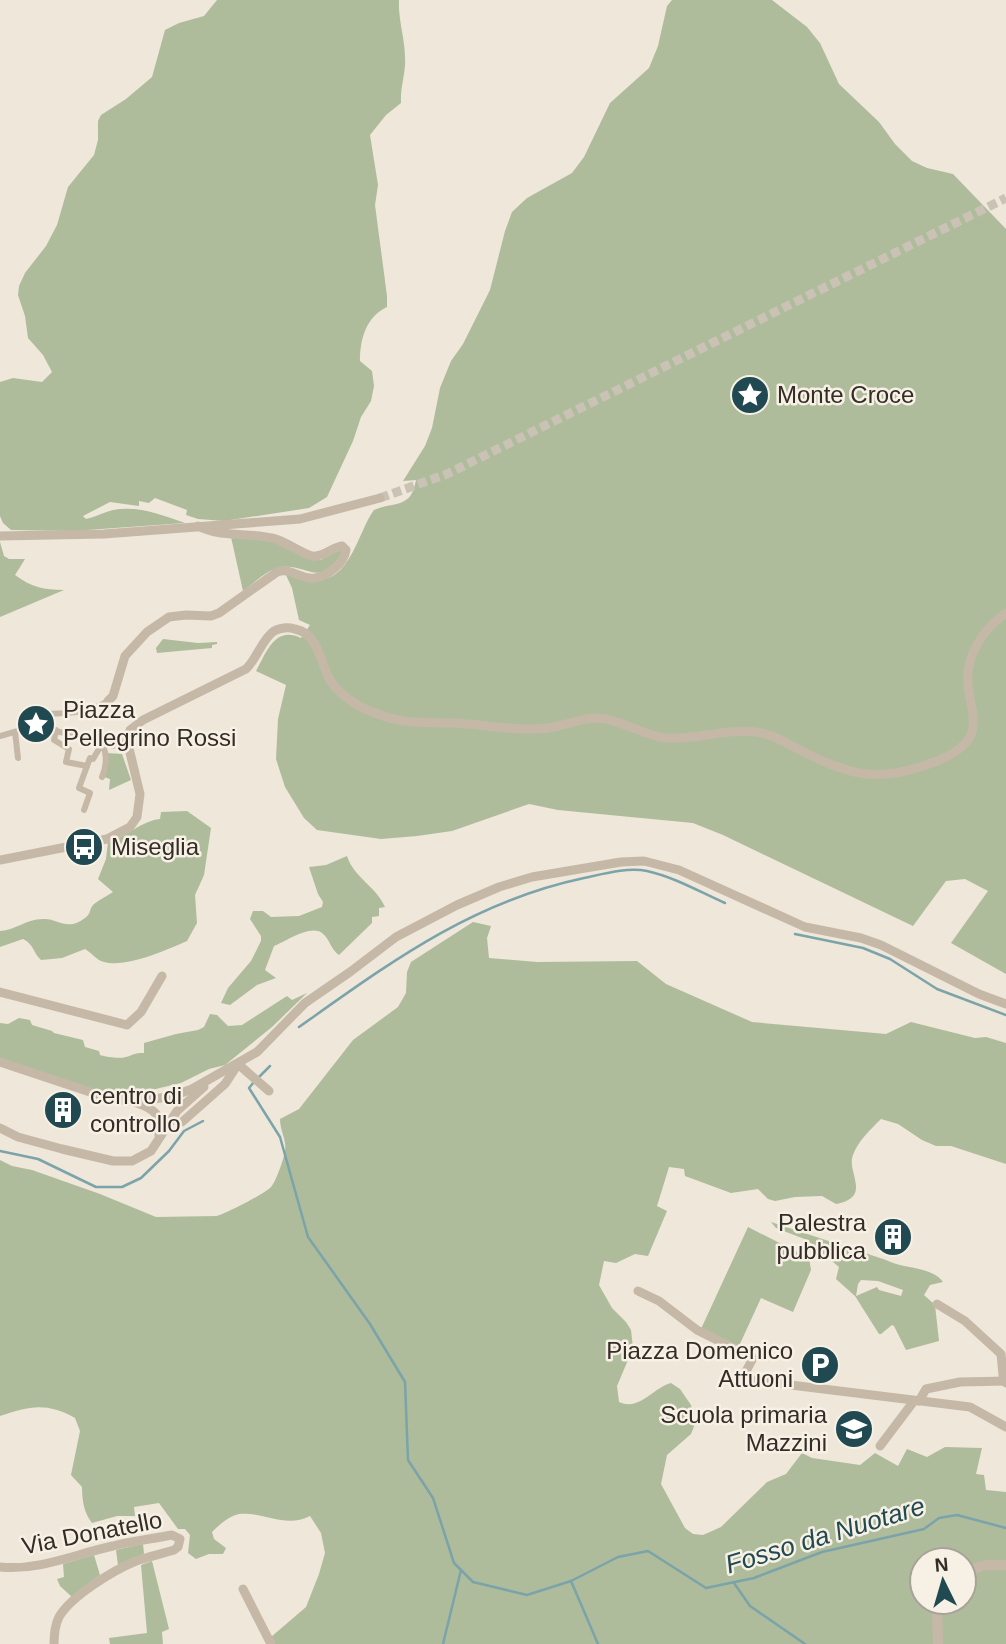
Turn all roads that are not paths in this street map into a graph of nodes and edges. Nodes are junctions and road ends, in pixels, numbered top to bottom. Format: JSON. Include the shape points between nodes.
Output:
{"nodes":[{"id":1,"x":380,"y":498,"type":"tunnel mouth"},
{"id":2,"x":198,"y":526,"type":"junction"},
{"id":3,"x":0,"y":536,"type":"edge"},
{"id":4,"x":1006,"y":613,"type":"edge"},
{"id":5,"x":108,"y":701,"type":"joint"},
{"id":6,"x":46,"y":729,"type":"junction"},
{"id":7,"x":56,"y":730,"type":"junction"},
{"id":8,"x":17,"y":731,"type":"junction"},
{"id":9,"x":0,"y":736,"type":"edge"},
{"id":10,"x":128,"y":738,"type":"junction"},
{"id":11,"x":100,"y":740,"type":"junction"},
{"id":12,"x":18,"y":758,"type":"dead end"},
{"id":13,"x":86,"y":766,"type":"junction"},
{"id":14,"x":102,"y":777,"type":"dead end"},
{"id":15,"x":84,"y":810,"type":"dead end"},
{"id":16,"x":0,"y":860,"type":"edge"},
{"id":17,"x":162,"y":976,"type":"dead end"},
{"id":18,"x":0,"y":992,"type":"edge"},
{"id":19,"x":1006,"y":1003,"type":"edge"},
{"id":20,"x":0,"y":1062,"type":"edge"},
{"id":21,"x":238,"y":1064,"type":"junction"},
{"id":22,"x":220,"y":1072,"type":"junction"},
{"id":23,"x":269,"y":1091,"type":"dead end"},
{"id":24,"x":135,"y":1102,"type":"junction"},
{"id":25,"x":182,"y":1122,"type":"dead end"},
{"id":26,"x":0,"y":1128,"type":"edge"},
{"id":27,"x":157,"y":1144,"type":"junction"},
{"id":28,"x":638,"y":1291,"type":"dead end"},
{"id":29,"x":937,"y":1304,"type":"dead end"},
{"id":30,"x":1006,"y":1382,"type":"edge"},
{"id":31,"x":916,"y":1401,"type":"junction"},
{"id":32,"x":1006,"y":1427,"type":"edge"},
{"id":33,"x":880,"y":1446,"type":"dead end"},
{"id":34,"x":1006,"y":1565,"type":"edge"},
{"id":35,"x":0,"y":1567,"type":"edge"},
{"id":36,"x":978,"y":1568,"type":"edge"},
{"id":37,"x":243,"y":1589,"type":"dead end"},
{"id":38,"x":937,"y":1616,"type":"edge"},
{"id":39,"x":54,"y":1644,"type":"edge"},
{"id":40,"x":271,"y":1644,"type":"edge"},
{"id":41,"x":938,"y":1644,"type":"edge"}],
"edges":[{"from":1,"to":2,"type":"street","via":[[300,519]]},
{"from":2,"to":3,"type":"street","via":[[94,535]]},
{"from":2,"to":5,"type":"street","via":[[212,533],[274,538],[312,556],[342,547],[345,556],[329,573],[313,578],[277,572],[214,615],[169,617],[129,649]]},
{"from":4,"to":10,"type":"street","via":[[984,634],[969,666],[973,727],[969,738],[960,749],[926,765],[890,773],[841,770],[757,732],[662,738],[592,718],[548,728],[407,723],[373,713],[348,698],[332,683],[307,635],[287,627],[273,632],[246,669],[143,720]]},
{"from":5,"to":6,"type":"street","via":[[81,713],[47,714]]},
{"from":6,"to":7,"type":"street"},
{"from":6,"to":8,"type":"street"},
{"from":7,"to":11,"type":"street"},
{"from":7,"to":13,"type":"street","via":[[54,740],[69,749],[66,762]]},
{"from":8,"to":9,"type":"street"},
{"from":8,"to":12,"type":"street"},
{"from":10,"to":11,"type":"street"},
{"from":10,"to":16,"type":"street","via":[[140,794],[137,817],[130,827],[107,839]]},
{"from":11,"to":13,"type":"street"},
{"from":11,"to":14,"type":"street","via":[[107,762]]},
{"from":13,"to":15,"type":"street","via":[[79,788],[90,793]]},
{"from":17,"to":18,"type":"street","via":[[141,1012],[127,1025]]},
{"from":19,"to":21,"type":"street","via":[[881,945],[805,927],[679,870],[644,861],[621,862],[510,884],[396,937],[305,1003],[257,1052]]},
{"from":20,"to":24,"type":"street","via":[[108,1098]]},
{"from":21,"to":22,"type":"street"},
{"from":21,"to":23,"type":"street"},
{"from":21,"to":25,"type":"street","via":[[225,1084]]},
{"from":22,"to":24,"type":"street","via":[[173,1096]]},
{"from":22,"to":27,"type":"street","via":[[177,1111]]},
{"from":24,"to":27,"type":"street","via":[[149,1107],[161,1120]]},
{"from":26,"to":27,"type":"street","via":[[18,1137],[123,1163],[144,1156]]},
{"from":28,"to":31,"type":"street","via":[[697,1330],[753,1358],[742,1379]]},
{"from":29,"to":30,"type":"street","via":[[965,1321],[1001,1354]]},
{"from":30,"to":31,"type":"street","via":[[944,1384],[926,1389]]},
{"from":31,"to":32,"type":"street","via":[[970,1407]]},
{"from":31,"to":33,"type":"street"},
{"from":34,"to":36,"type":"street"},
{"from":35,"to":39,"type":"street","name":"Via Donatello","via":[[44,1564],[172,1535],[180,1539],[174,1550],[117,1570],[75,1600],[60,1615]]},
{"from":37,"to":40,"type":"street"},
{"from":38,"to":41,"type":"street"}]}
